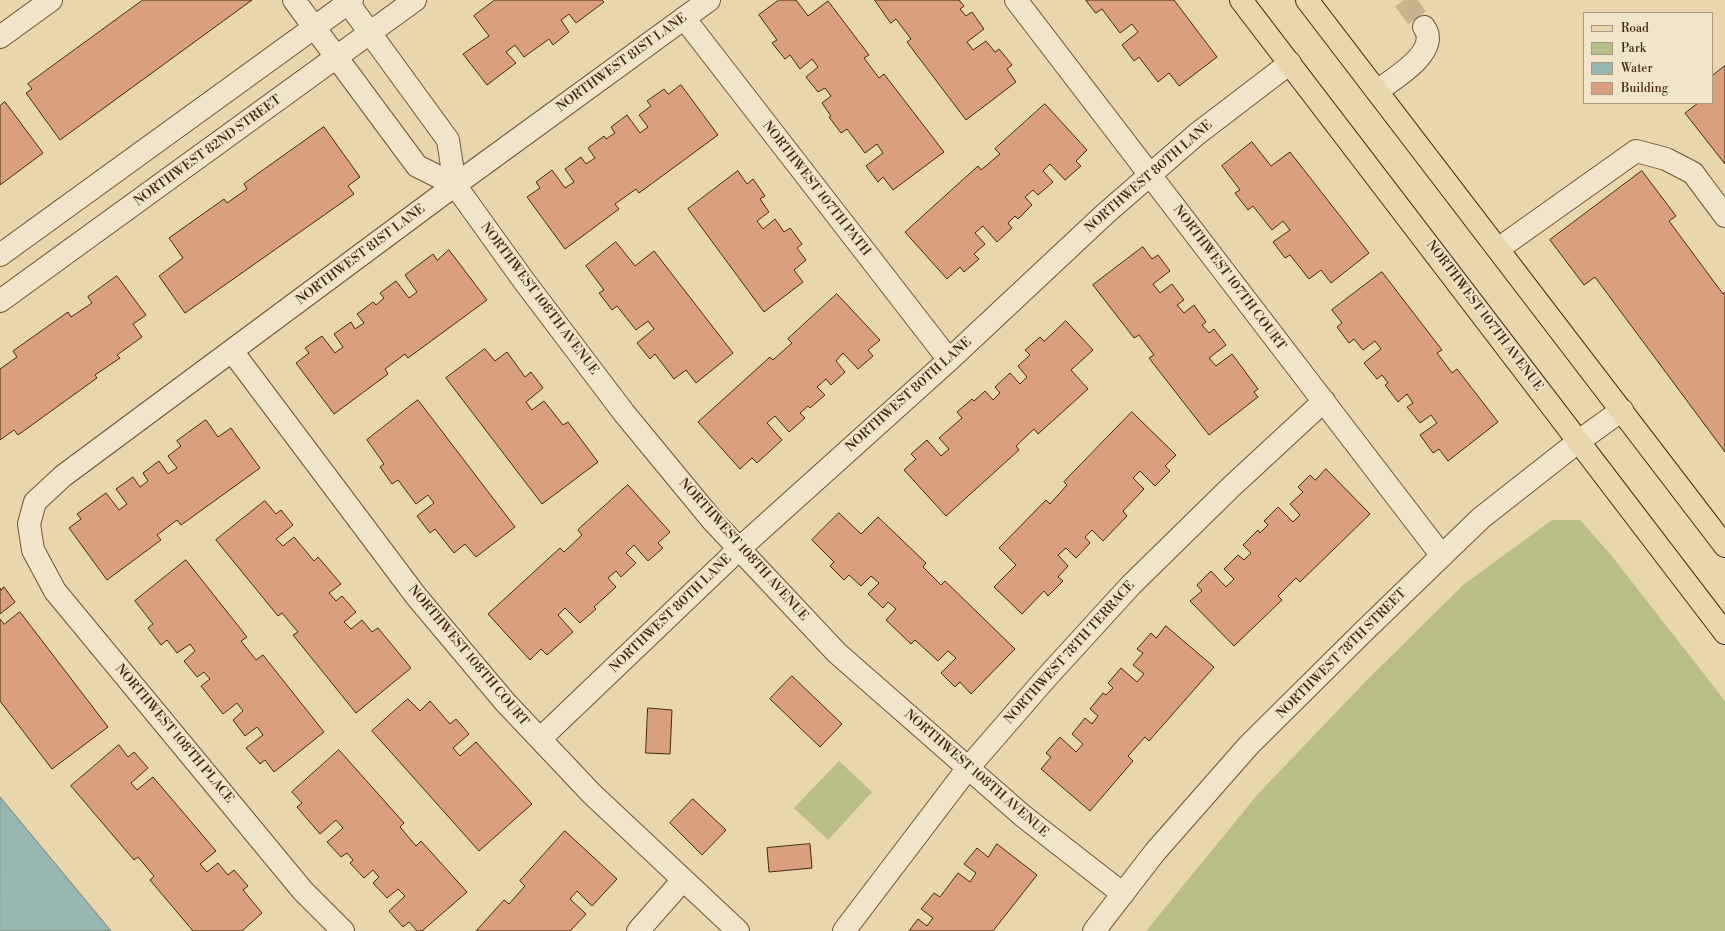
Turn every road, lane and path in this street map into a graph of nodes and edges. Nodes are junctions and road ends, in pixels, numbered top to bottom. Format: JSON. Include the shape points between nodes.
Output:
{"nodes":[{"id":1,"x":51,"y":0,"type":"edge"},
{"id":2,"x":294,"y":0,"type":"edge"},
{"id":3,"x":415,"y":0,"type":"edge"},
{"id":4,"x":709,"y":0,"type":"edge"},
{"id":5,"x":1016,"y":0,"type":"edge"},
{"id":6,"x":1241,"y":0,"type":"edge"},
{"id":7,"x":1307,"y":0,"type":"edge"},
{"id":8,"x":348,"y":1,"type":"edge"},
{"id":9,"x":684,"y":18,"type":"junction"},
{"id":10,"x":314,"y":27,"type":"junction"},
{"id":11,"x":1424,"y":27,"type":"tunnel mouth"},
{"id":12,"x":370,"y":33,"type":"junction"},
{"id":13,"x":0,"y":37,"type":"edge"},
{"id":14,"x":336,"y":58,"type":"junction"},
{"id":15,"x":1290,"y":63,"type":"junction"},
{"id":16,"x":1377,"y":91,"type":"junction"},
{"id":17,"x":1150,"y":175,"type":"junction"},
{"id":18,"x":455,"y":185,"type":"junction"},
{"id":19,"x":1725,"y":216,"type":"edge"},
{"id":20,"x":1498,"y":249,"type":"junction"},
{"id":21,"x":0,"y":255,"type":"edge"},
{"id":22,"x":0,"y":301,"type":"edge"},
{"id":23,"x":232,"y":351,"type":"junction"},
{"id":24,"x":949,"y":360,"type":"junction"},
{"id":25,"x":1324,"y":401,"type":"junction"},
{"id":26,"x":1622,"y":410,"type":"junction"},
{"id":27,"x":1579,"y":441,"type":"junction"},
{"id":28,"x":29,"y":524,"type":"joint"},
{"id":29,"x":1725,"y":546,"type":"edge"},
{"id":30,"x":739,"y":549,"type":"junction"},
{"id":31,"x":1442,"y":556,"type":"junction"},
{"id":32,"x":1725,"y":633,"type":"edge"},
{"id":33,"x":540,"y":739,"type":"junction"},
{"id":34,"x":968,"y":768,"type":"junction"},
{"id":35,"x":683,"y":880,"type":"junction"},
{"id":36,"x":1123,"y":894,"type":"junction"},
{"id":37,"x":343,"y":931,"type":"edge"},
{"id":38,"x":638,"y":931,"type":"edge"},
{"id":39,"x":738,"y":931,"type":"edge"},
{"id":40,"x":844,"y":931,"type":"edge"},
{"id":41,"x":1094,"y":931,"type":"edge"}],
"edges":[{"from":1,"to":13,"type":"street"},
{"from":2,"to":10,"type":"street","name":"NORTHWEST 108TH AVENUE"},
{"from":3,"to":12,"type":"street","name":"NORTHWEST 82ND STREET"},
{"from":4,"to":9,"type":"street","name":"NORTHWEST 81ST LANE"},
{"from":5,"to":17,"type":"street","name":"NORTHWEST 107TH COURT"},
{"from":6,"to":15,"type":"main road","name":"NORTHWEST 107TH AVENUE"},
{"from":7,"to":16,"type":"main road"},
{"from":8,"to":10,"type":"street"},
{"from":8,"to":12,"type":"street","name":"NORTHWEST 108TH AVENUE"},
{"from":9,"to":18,"type":"street","name":"NORTHWEST 81ST LANE"},
{"from":9,"to":24,"type":"street","name":"NORTHWEST 107TH PATH"},
{"from":10,"to":14,"type":"street","name":"NORTHWEST 108TH AVENUE"},
{"from":10,"to":21,"type":"street"},
{"from":11,"to":16,"type":"street","via":[[1427,31],[1428,44],[1416,62]]},
{"from":12,"to":14,"type":"street","name":"NORTHWEST 82ND STREET"},
{"from":12,"to":18,"type":"street","name":"NORTHWEST 108TH AVENUE","via":[[448,140]]},
{"from":14,"to":18,"type":"street","name":"NORTHWEST 108TH AVENUE","via":[[417,166]]},
{"from":14,"to":22,"type":"street","name":"NORTHWEST 82ND STREET"},
{"from":15,"to":17,"type":"street","name":"NORTHWEST 80TH LANE","via":[[1197,134]]},
{"from":15,"to":27,"type":"main road","name":"NORTHWEST 107TH AVENUE"},
{"from":16,"to":20,"type":"main road"},
{"from":17,"to":24,"type":"street","name":"NORTHWEST 80TH LANE"},
{"from":17,"to":25,"type":"street","name":"NORTHWEST 107TH COURT"},
{"from":18,"to":23,"type":"street","name":"NORTHWEST 81ST LANE"},
{"from":18,"to":30,"type":"street","name":"NORTHWEST 108TH AVENUE","via":[[624,413]]},
{"from":19,"to":20,"type":"street","via":[[1693,173],[1666,159],[1636,152]]},
{"from":20,"to":26,"type":"main road"},
{"from":23,"to":28,"type":"street","name":"NORTHWEST 81ST LANE","via":[[63,476],[35,502]]},
{"from":23,"to":33,"type":"street","name":"NORTHWEST 108TH COURT","via":[[416,596],[505,702]]},
{"from":24,"to":30,"type":"street","name":"NORTHWEST 80TH LANE"},
{"from":25,"to":31,"type":"street","name":"NORTHWEST 107TH COURT"},
{"from":25,"to":34,"type":"street","name":"NORTHWEST 78TH TERRACE","via":[[1131,585]]},
{"from":26,"to":27,"type":"street","name":"NORTHWEST 78TH STREET"},
{"from":26,"to":29,"type":"main road"},
{"from":27,"to":31,"type":"street","name":"NORTHWEST 78TH STREET","via":[[1481,518]]},
{"from":27,"to":32,"type":"main road","name":"NORTHWEST 107TH AVENUE"},
{"from":28,"to":37,"type":"street","name":"NORTHWEST 108TH PLACE","via":[[33,550],[54,590],[303,891]]},
{"from":30,"to":33,"type":"street","name":"NORTHWEST 80TH LANE"},
{"from":30,"to":34,"type":"street","name":"NORTHWEST 108TH AVENUE","via":[[837,653]]},
{"from":31,"to":36,"type":"street","name":"NORTHWEST 78TH STREET","via":[[1249,745],[1155,852]]},
{"from":33,"to":35,"type":"street","name":"NORTHWEST 108TH COURT","via":[[592,794]]},
{"from":34,"to":36,"type":"street","name":"NORTHWEST 108TH AVENUE","via":[[1023,816]]},
{"from":34,"to":40,"type":"street","name":"NORTHWEST 78TH TERRACE"},
{"from":35,"to":38,"type":"street"},
{"from":35,"to":39,"type":"street","name":"NORTHWEST 108TH COURT"},
{"from":36,"to":41,"type":"street","name":"NORTHWEST 78TH STREET"}]}
